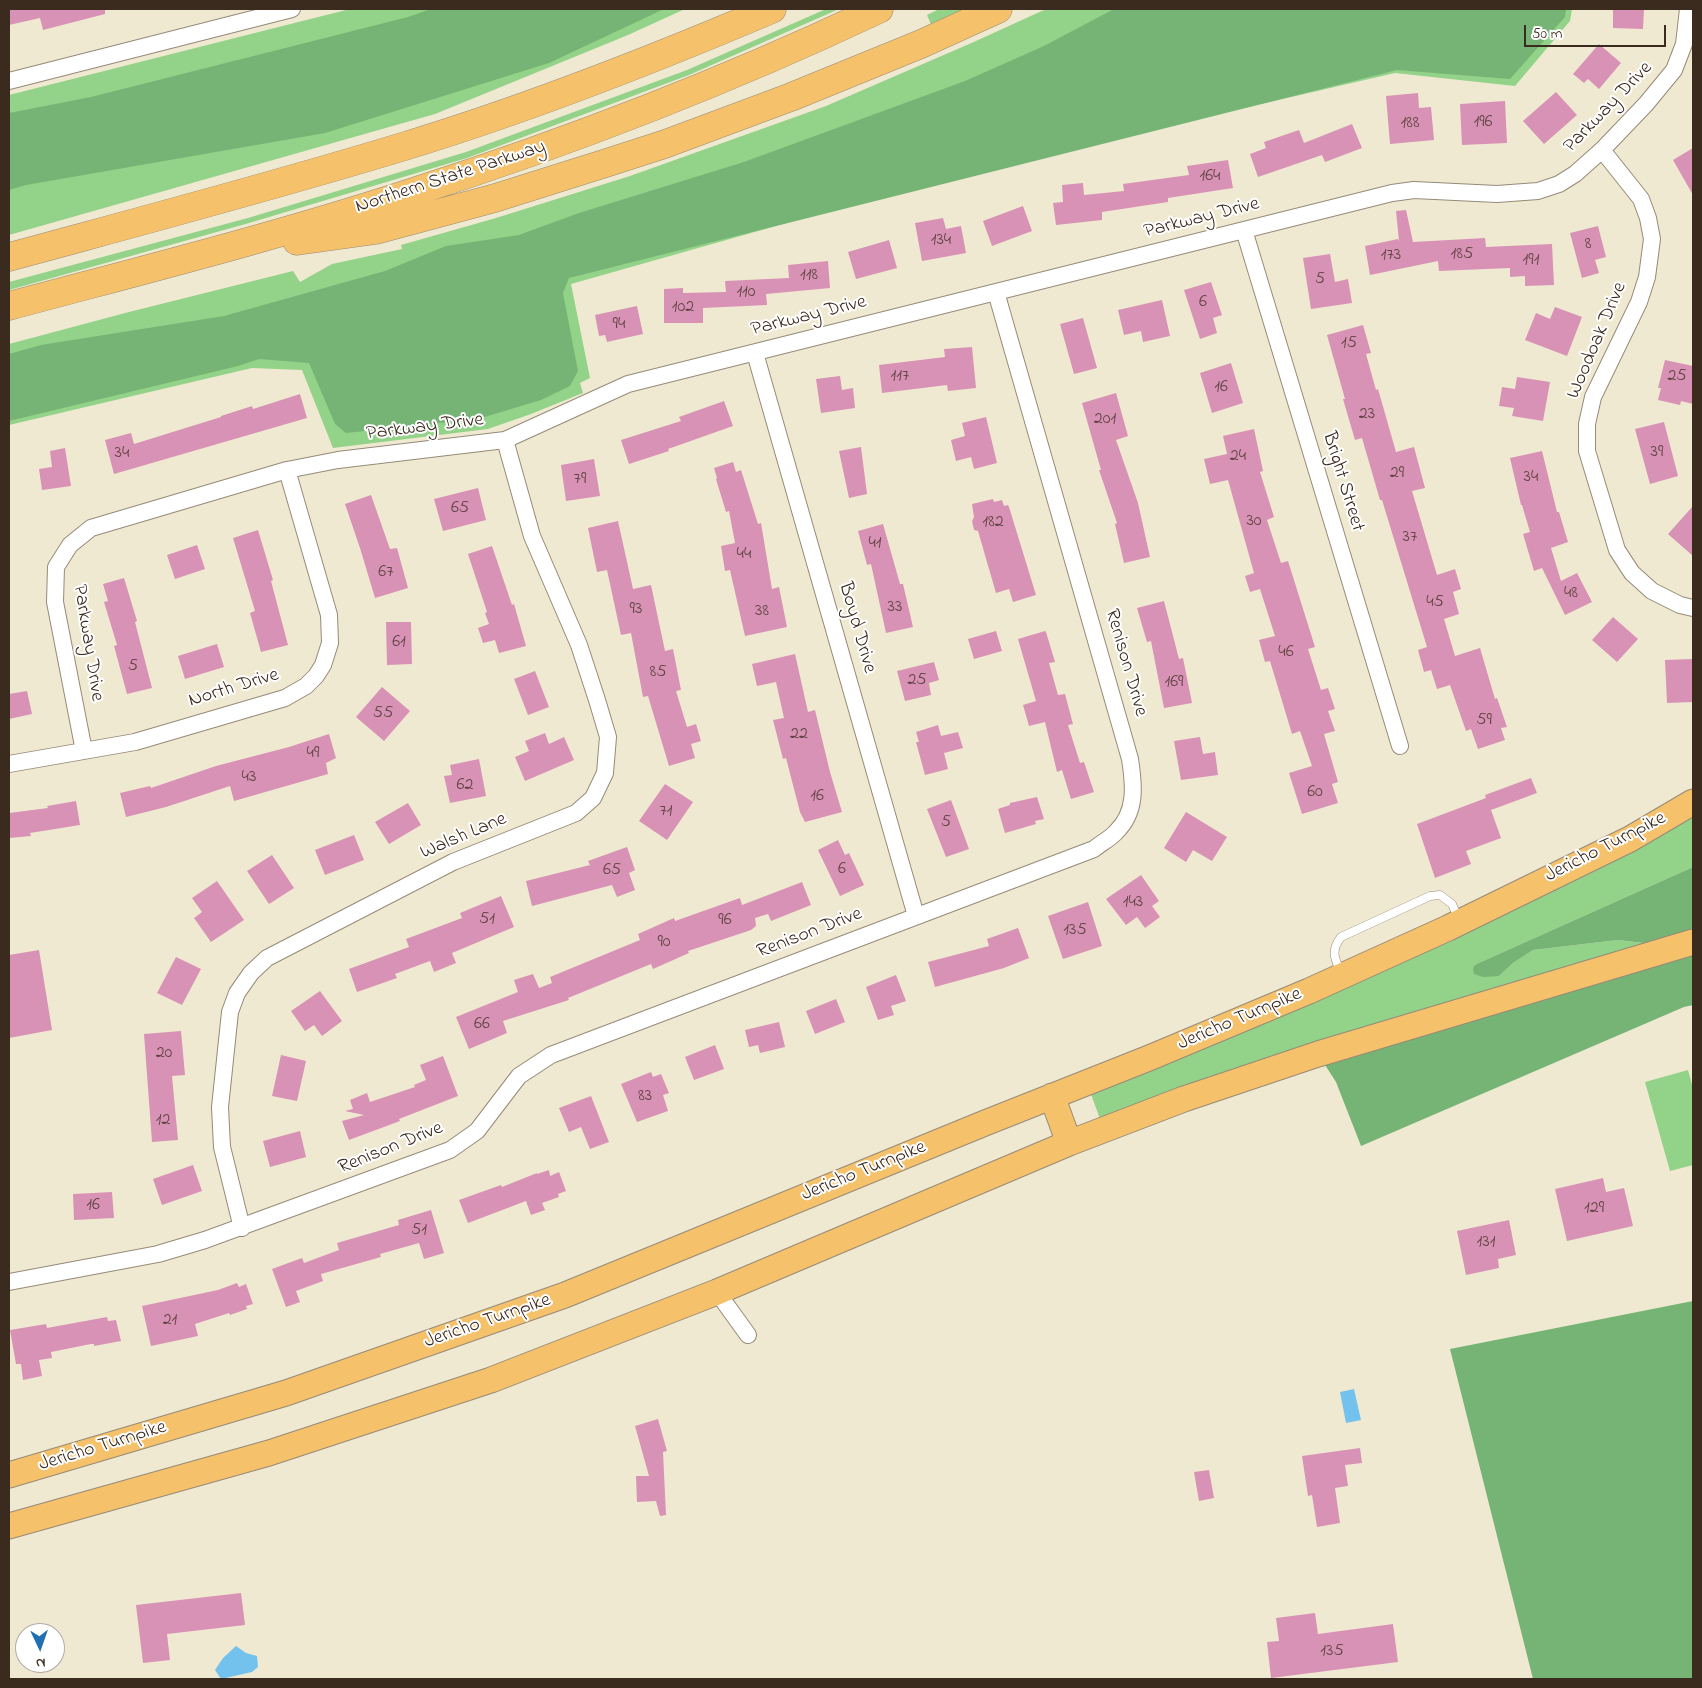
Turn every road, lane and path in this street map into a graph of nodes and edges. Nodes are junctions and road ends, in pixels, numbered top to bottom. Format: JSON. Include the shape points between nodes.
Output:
{"nodes":[{"id":1,"x":292,"y":9,"type":"edge"},
{"id":2,"x":772,"y":9,"type":"edge"},
{"id":3,"x":879,"y":9,"type":"edge"},
{"id":4,"x":998,"y":9,"type":"edge"},
{"id":5,"x":1688,"y":9,"type":"edge"},
{"id":6,"x":9,"y":81,"type":"edge"},
{"id":7,"x":1602,"y":150,"type":"junction"},
{"id":8,"x":1244,"y":230,"type":"junction"},
{"id":9,"x":199,"y":254,"type":"junction"},
{"id":10,"x":9,"y":257,"type":"edge"},
{"id":11,"x":996,"y":292,"type":"junction"},
{"id":12,"x":9,"y":306,"type":"edge"},
{"id":13,"x":755,"y":352,"type":"junction"},
{"id":14,"x":505,"y":440,"type":"junction"},
{"id":15,"x":287,"y":470,"type":"junction"},
{"id":16,"x":1693,"y":608,"type":"edge"},
{"id":17,"x":1400,"y":746,"type":"dead end"},
{"id":18,"x":84,"y":750,"type":"junction"},
{"id":19,"x":9,"y":764,"type":"edge"},
{"id":20,"x":1693,"y":802,"type":"edge"},
{"id":21,"x":1693,"y":810,"type":"edge"},
{"id":22,"x":1630,"y":838,"type":"junction"},
{"id":23,"x":916,"y":916,"type":"junction"},
{"id":24,"x":1460,"y":922,"type":"junction"},
{"id":25,"x":1693,"y":942,"type":"edge"},
{"id":26,"x":1342,"y":976,"type":"junction"},
{"id":27,"x":1052,"y":1096,"type":"junction"},
{"id":28,"x":1069,"y":1143,"type":"junction"},
{"id":29,"x":242,"y":1228,"type":"junction"},
{"id":30,"x":9,"y":1282,"type":"edge"},
{"id":31,"x":717,"y":1292,"type":"junction"},
{"id":32,"x":748,"y":1335,"type":"dead end"},
{"id":33,"x":9,"y":1475,"type":"edge"},
{"id":34,"x":9,"y":1526,"type":"edge"}],
"edges":[{"from":1,"to":6,"type":"street"},
{"from":2,"to":10,"type":"highway","via":[[537,103],[454,131]]},
{"from":3,"to":9,"type":"highway","name":"Northern State Parkway","via":[[604,126],[408,194]]},
{"from":4,"to":9,"type":"highway","via":[[791,97],[665,144],[546,182],[376,230]]},
{"from":5,"to":7,"type":"street","name":"Parkway Drive","via":[[1684,44],[1674,70]]},
{"from":7,"to":8,"type":"street","name":"Parkway Drive","via":[[1576,174],[1538,191],[1497,194],[1414,190]]},
{"from":7,"to":16,"type":"street","name":"Woodoak Drive","via":[[1641,199],[1652,239],[1647,277],[1639,302],[1593,397],[1587,424],[1587,451],[1617,550],[1632,573],[1652,591]]},
{"from":8,"to":11,"type":"street","name":"Parkway Drive"},
{"from":8,"to":17,"type":"street","name":"Bright Street"},
{"from":9,"to":12,"type":"highway","name":"Northern State Parkway"},
{"from":11,"to":13,"type":"street","name":"Parkway Drive"},
{"from":11,"to":23,"type":"street","name":"Renison Drive","via":[[1130,759],[1133,798],[1128,815],[1116,832],[1094,849]]},
{"from":13,"to":14,"type":"street","name":"Parkway Drive","via":[[628,384]]},
{"from":13,"to":23,"type":"street","name":"Boyd Drive"},
{"from":14,"to":15,"type":"street","name":"Parkway Drive","via":[[338,460]]},
{"from":14,"to":29,"type":"street","name":"Walsh Lane","via":[[532,536],[579,645],[598,700],[608,737],[605,773],[594,798],[576,813],[453,862],[268,958],[251,973],[237,993],[230,1012],[220,1107],[222,1147]]},
{"from":15,"to":18,"type":"street","name":"Parkway Drive","via":[[91,528],[70,545],[56,567],[55,602]]},
{"from":15,"to":18,"type":"street","name":"North Drive","via":[[329,615],[330,643],[316,676],[285,698],[134,742]]},
{"from":18,"to":19,"type":"street","name":"North Drive"},
{"from":20,"to":22,"type":"main road","name":"Jericho Turnpike"},
{"from":21,"to":22,"type":"main road"},
{"from":22,"to":24,"type":"main road","name":"Jericho Turnpike"},
{"from":23,"to":29,"type":"street","name":"Renison Drive","via":[[551,1055],[519,1076],[477,1131],[450,1150]]},
{"from":24,"to":26,"type":"main road","name":"Jericho Turnpike"},
{"from":24,"to":26,"type":"lane","via":[[1452,904],[1440,895],[1430,896],[1394,912],[1340,937],[1335,944],[1334,956]]},
{"from":25,"to":28,"type":"main road","via":[[1293,1062]]},
{"from":26,"to":27,"type":"main road","name":"Jericho Turnpike"},
{"from":27,"to":28,"type":"main road"},
{"from":27,"to":33,"type":"main road","name":"Jericho Turnpike","via":[[565,1295],[286,1393]]},
{"from":28,"to":31,"type":"main road"},
{"from":29,"to":30,"type":"street","name":"Renison Drive","via":[[158,1254]]},
{"from":31,"to":32,"type":"street"},
{"from":31,"to":34,"type":"main road","via":[[491,1380],[346,1429],[269,1454]]}]}
